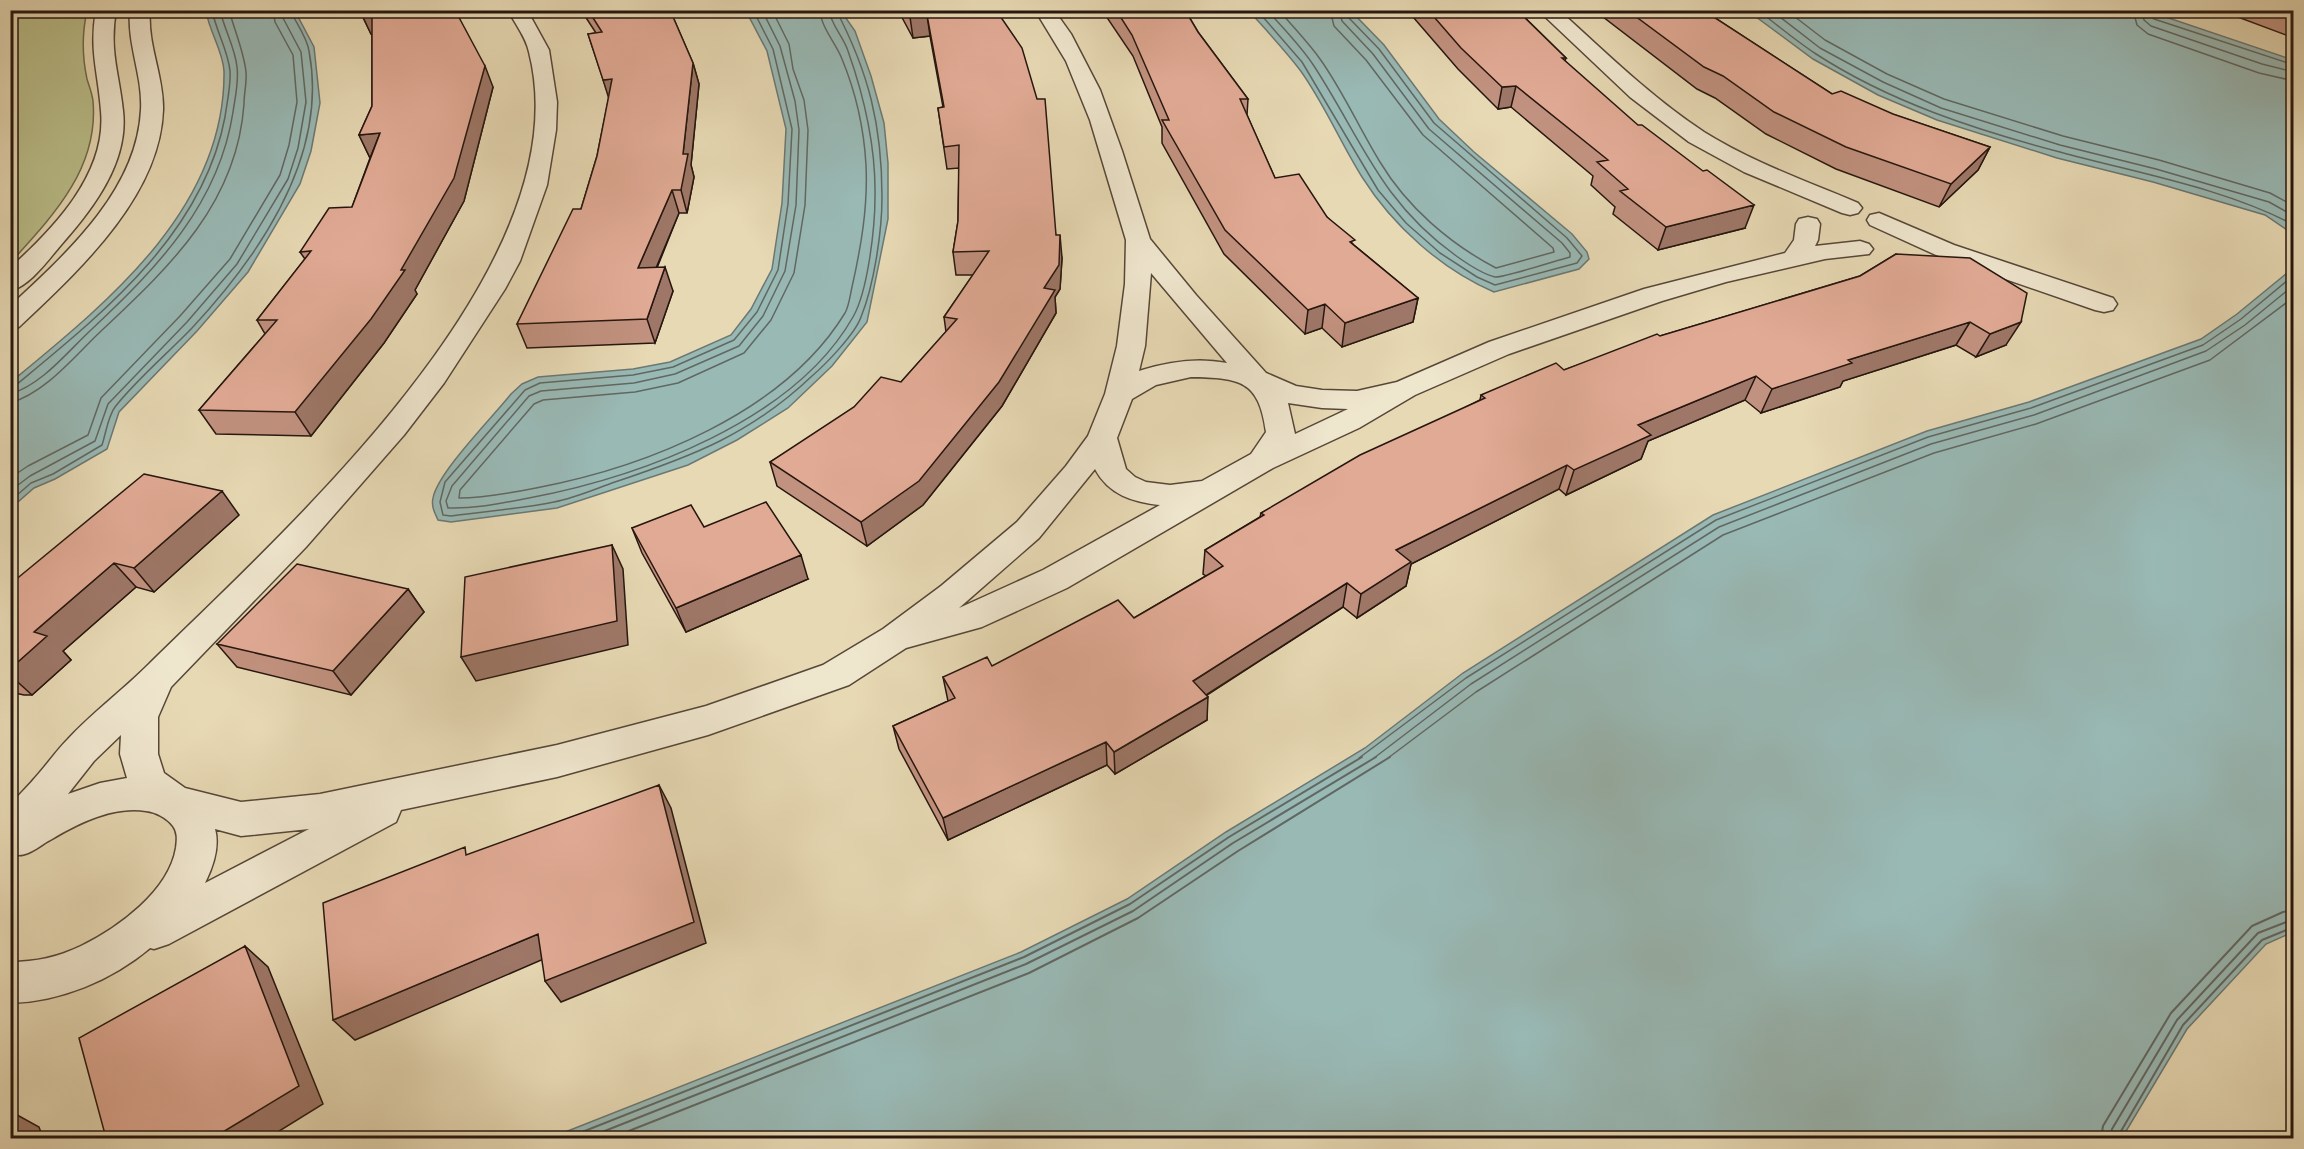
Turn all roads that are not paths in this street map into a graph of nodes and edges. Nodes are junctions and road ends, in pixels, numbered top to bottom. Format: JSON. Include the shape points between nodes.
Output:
{"nodes":[{"id":1,"x":106,"y":10,"type":"edge"},
{"id":2,"x":140,"y":10,"type":"edge"},
{"id":3,"x":517,"y":10,"type":"edge"},
{"id":4,"x":1044,"y":10,"type":"edge"},
{"id":5,"x":1547,"y":10,"type":"edge"},
{"id":6,"x":1777,"y":176,"type":"junction"},
{"id":7,"x":1850,"y":208,"type":"junction"},
{"id":8,"x":1879,"y":220,"type":"junction"},
{"id":9,"x":1808,"y":221,"type":"junction"},
{"id":10,"x":1138,"y":240,"type":"junction"},
{"id":11,"x":1867,"y":248,"type":"junction"},
{"id":12,"x":1945,"y":250,"type":"junction"},
{"id":13,"x":1794,"y":258,"type":"junction"},
{"id":14,"x":10,"y":283,"type":"edge"},
{"id":15,"x":2104,"y":304,"type":"dead end"},
{"id":16,"x":10,"y":321,"type":"edge"},
{"id":17,"x":1256,"y":379,"type":"junction"},
{"id":18,"x":1405,"y":388,"type":"junction"},
{"id":19,"x":1119,"y":394,"type":"junction"},
{"id":20,"x":1102,"y":438,"type":"junction"},
{"id":21,"x":1262,"y":462,"type":"junction"},
{"id":22,"x":1214,"y":489,"type":"junction"},
{"id":23,"x":895,"y":638,"type":"junction"},
{"id":24,"x":156,"y":679,"type":"junction"},
{"id":25,"x":421,"y":791,"type":"junction"},
{"id":26,"x":175,"y":802,"type":"junction"},
{"id":27,"x":10,"y":837,"type":"edge"},
{"id":28,"x":10,"y":845,"type":"edge"},
{"id":29,"x":121,"y":946,"type":"junction"},
{"id":30,"x":55,"y":977,"type":"junction"},
{"id":31,"x":10,"y":983,"type":"edge"},
{"id":32,"x":10,"y":1006,"type":"edge"}],
"edges":[{"from":1,"to":14,"type":"street","via":[[102,45],[113,121],[97,182],[51,244]]},
{"from":2,"to":16,"type":"street","via":[[139,39],[152,110],[141,162],[116,206],[86,244]]},
{"from":3,"to":24,"type":"street","via":[[538,47],[547,105],[537,171],[507,262],[425,389],[282,551]]},
{"from":4,"to":10,"type":"street","via":[[1075,61],[1104,128]]},
{"from":5,"to":6,"type":"street","via":[[1621,80],[1697,137]]},
{"from":6,"to":7,"type":"street"},
{"from":6,"to":9,"type":"street","via":[[1791,190]]},
{"from":7,"to":8,"type":"street"},
{"from":7,"to":9,"type":"street","via":[[1827,207],[1811,212]]},
{"from":8,"to":11,"type":"street","via":[[1889,233],[1888,239]]},
{"from":8,"to":12,"type":"street"},
{"from":9,"to":11,"type":"street","via":[[1821,238],[1846,247]]},
{"from":9,"to":13,"type":"street","via":[[1806,240]]},
{"from":10,"to":17,"type":"street"},
{"from":10,"to":19,"type":"street","via":[[1131,346]]},
{"from":11,"to":12,"type":"street","via":[[1906,244]]},
{"from":11,"to":13,"type":"street"},
{"from":12,"to":15,"type":"street"},
{"from":13,"to":18,"type":"street","via":[[1653,295],[1499,348]]},
{"from":17,"to":18,"type":"street","via":[[1290,394],[1322,399],[1357,400]]},
{"from":17,"to":19,"type":"street","via":[[1223,370],[1189,369],[1135,382]]},
{"from":17,"to":21,"type":"street","via":[[1278,410],[1281,433]]},
{"from":18,"to":21,"type":"street","via":[[1349,421]]},
{"from":19,"to":20,"type":"street"},
{"from":20,"to":22,"type":"street","via":[[1116,478],[1134,489],[1182,497]]},
{"from":20,"to":23,"type":"street","via":[[1028,530],[954,595]]},
{"from":21,"to":22,"type":"street"},
{"from":22,"to":23,"type":"street","via":[[1055,579],[970,618]]},
{"from":23,"to":25,"type":"street","via":[[836,675],[708,720],[557,761]]},
{"from":24,"to":26,"type":"street","via":[[140,717],[140,754],[148,783]]},
{"from":24,"to":27,"type":"street","via":[[81,750]]},
{"from":25,"to":26,"type":"street","via":[[320,812],[241,819]]},
{"from":25,"to":29,"type":"street"},
{"from":26,"to":28,"type":"street","via":[[150,795],[120,795],[85,803],[51,818]]},
{"from":26,"to":29,"type":"street","via":[[190,817],[198,838],[193,864],[178,892],[153,921]]},
{"from":29,"to":30,"type":"street"},
{"from":30,"to":31,"type":"street"},
{"from":30,"to":32,"type":"street"}]}
